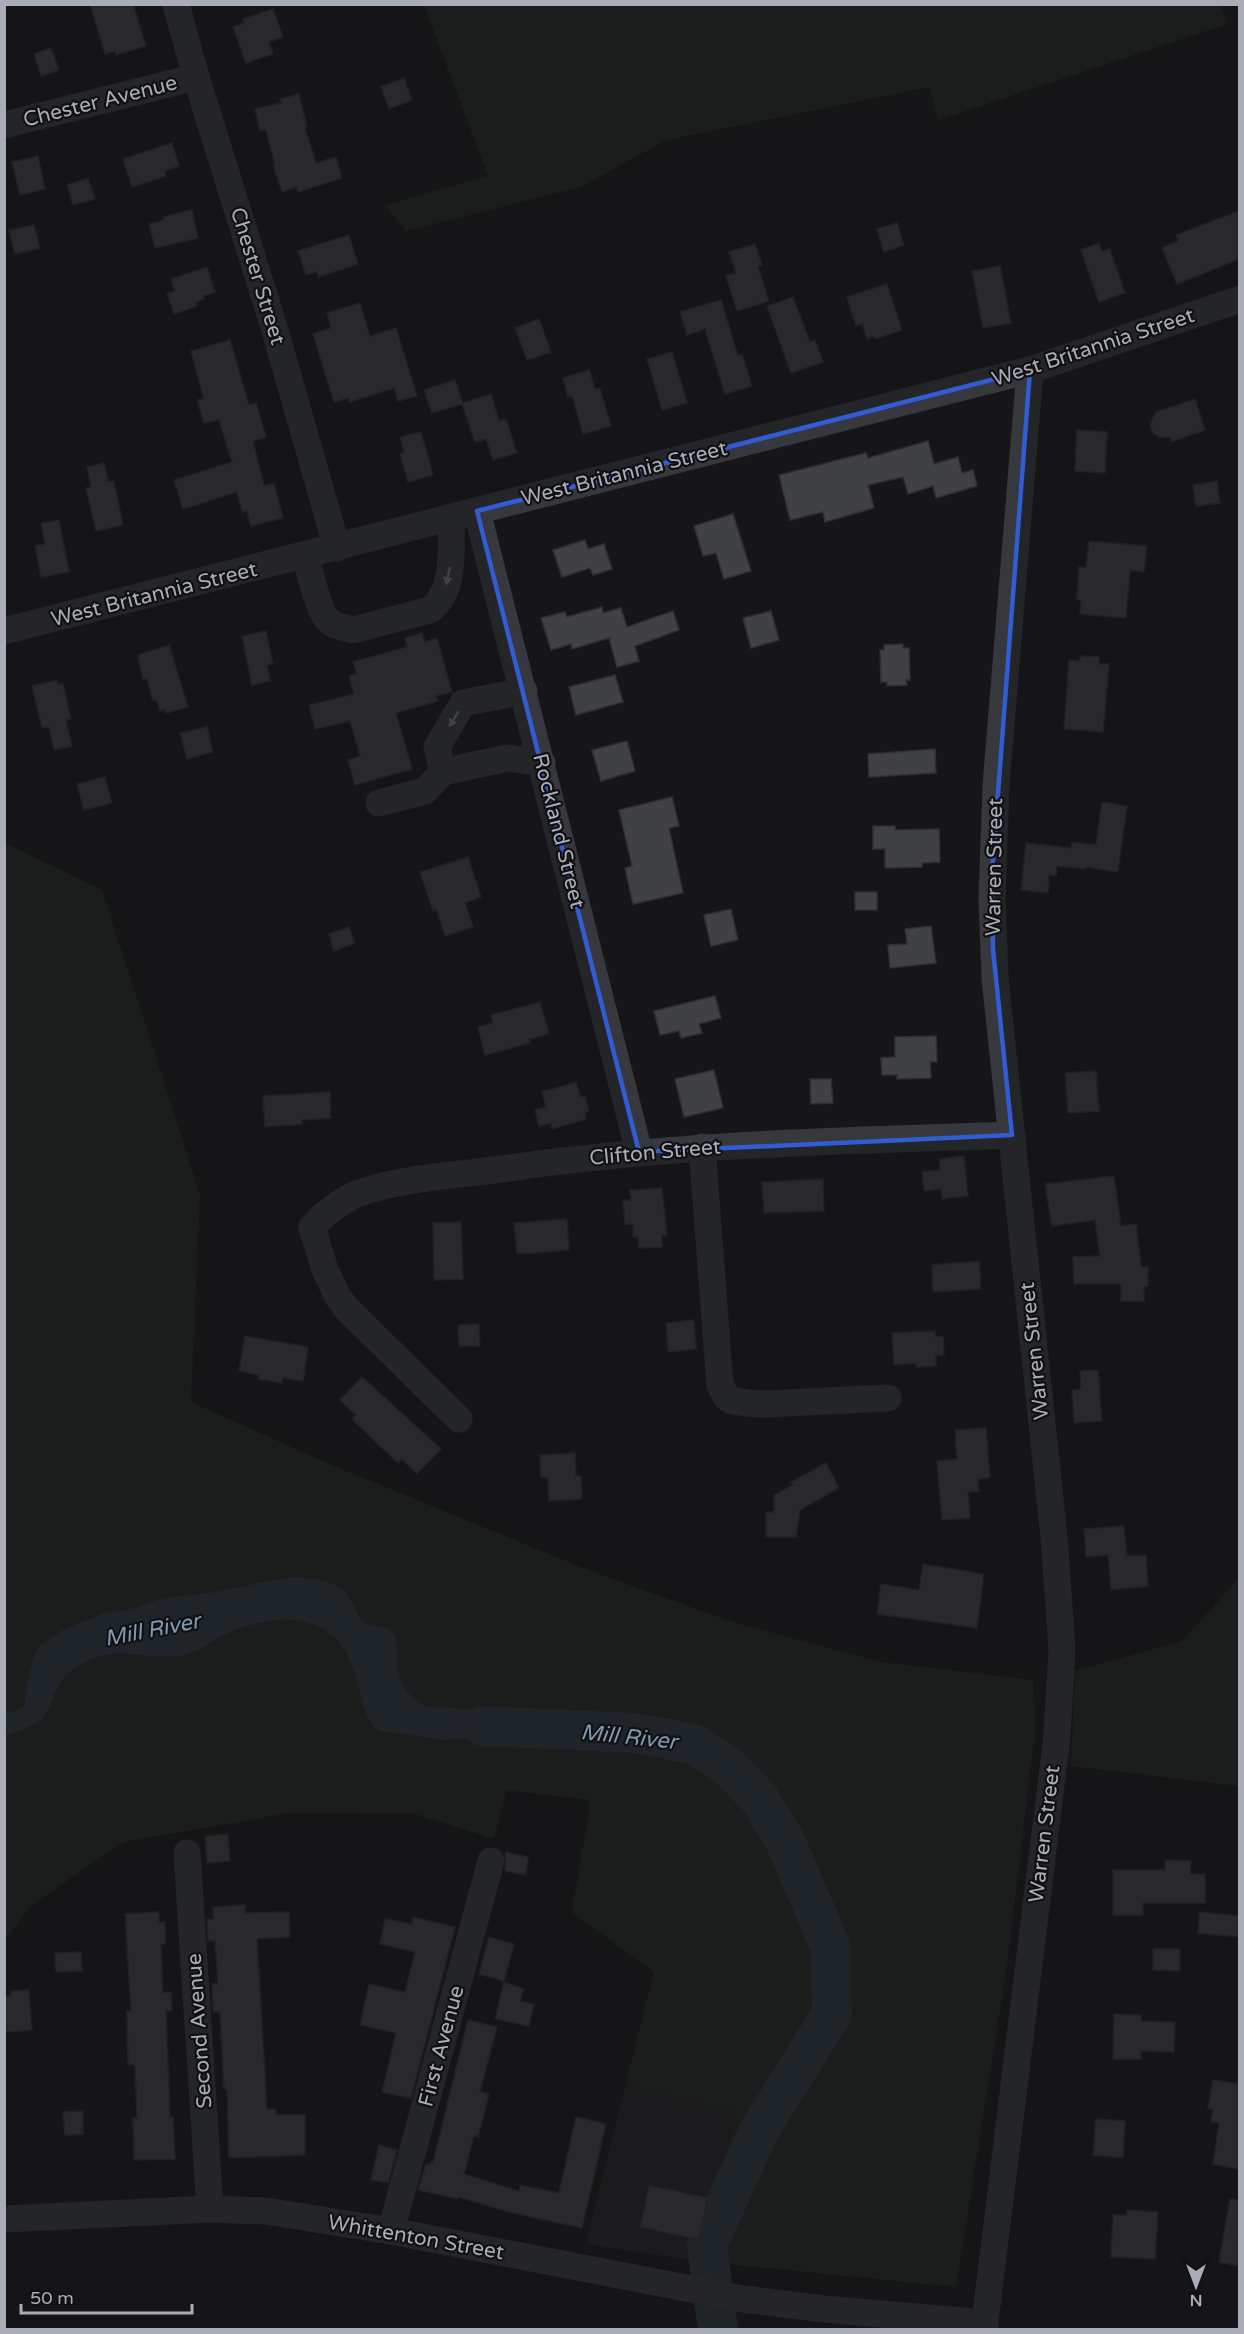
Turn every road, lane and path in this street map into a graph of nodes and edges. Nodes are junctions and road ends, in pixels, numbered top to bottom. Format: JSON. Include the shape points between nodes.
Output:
{"nodes":[{"id":1,"x":176,"y":4,"type":"edge"},
{"id":2,"x":196,"y":77,"type":"junction"},
{"id":3,"x":4,"y":125,"type":"edge"},
{"id":4,"x":1239,"y":299,"type":"edge"},
{"id":5,"x":1030,"y":370,"type":"junction"},
{"id":6,"x":477,"y":511,"type":"junction"},
{"id":7,"x":451,"y":518,"type":"junction"},
{"id":8,"x":337,"y":548,"type":"junction"},
{"id":9,"x":305,"y":556,"type":"junction"},
{"id":10,"x":4,"y":631,"type":"edge"},
{"id":11,"x":524,"y":691,"type":"junction"},
{"id":12,"x":542,"y":763,"type":"junction"},
{"id":13,"x":443,"y":772,"type":"junction"},
{"id":14,"x":379,"y":803,"type":"dead end"},
{"id":15,"x":1012,"y":1135,"type":"junction"},
{"id":16,"x":702,"y":1147,"type":"junction"},
{"id":17,"x":639,"y":1152,"type":"junction"},
{"id":18,"x":888,"y":1398,"type":"dead end"},
{"id":19,"x":459,"y":1419,"type":"dead end"},
{"id":20,"x":187,"y":1853,"type":"dead end"},
{"id":21,"x":491,"y":1861,"type":"dead end"},
{"id":22,"x":210,"y":2209,"type":"junction"},
{"id":23,"x":4,"y":2219,"type":"edge"},
{"id":24,"x":392,"y":2232,"type":"junction"},
{"id":25,"x":824,"y":2309,"type":"junction"},
{"id":26,"x":984,"y":2326,"type":"edge"},
{"id":27,"x":846,"y":2330,"type":"edge"}],
"edges":[{"from":1,"to":2,"type":"street","name":"Chester Street"},
{"from":2,"to":3,"type":"street","name":"Chester Avenue"},
{"from":2,"to":8,"type":"street","name":"Chester Street","via":[[274,327]]},
{"from":4,"to":5,"type":"street","name":"West Britannia Street"},
{"from":5,"to":6,"type":"street","name":"West Britannia Street"},
{"from":5,"to":15,"type":"street","name":"Warren Street","via":[[992,854],[993,949]]},
{"from":6,"to":7,"type":"street","name":"West Britannia Street"},
{"from":6,"to":11,"type":"street","name":"Rockland Street"},
{"from":7,"to":8,"type":"street","name":"West Britannia Street"},
{"from":7,"to":9,"type":"street","one_way":true,"via":[[449,572],[439,604],[430,610],[353,630],[341,627],[328,621],[320,606]]},
{"from":8,"to":9,"type":"street","name":"West Britannia Street"},
{"from":9,"to":10,"type":"street","name":"West Britannia Street"},
{"from":11,"to":12,"type":"street","name":"Rockland Street"},
{"from":11,"to":13,"type":"street","one_way":true,"via":[[464,703],[437,747]]},
{"from":12,"to":13,"type":"street","via":[[507,758]]},
{"from":12,"to":17,"type":"street","name":"Rockland Street"},
{"from":13,"to":14,"type":"street","via":[[425,791]]},
{"from":15,"to":16,"type":"street","name":"Clifton Street"},
{"from":15,"to":26,"type":"street","name":"Warren Street","via":[[1054,1537],[1062,1670]]},
{"from":16,"to":17,"type":"street","name":"Clifton Street"},
{"from":16,"to":18,"type":"street","via":[[720,1385],[727,1398],[766,1404]]},
{"from":17,"to":19,"type":"street","name":"Clifton Street","via":[[384,1186],[345,1200],[312,1227],[325,1270],[343,1303]]},
{"from":20,"to":22,"type":"street","name":"Second Avenue"},
{"from":21,"to":24,"type":"street","name":"First Avenue"},
{"from":22,"to":23,"type":"street","name":"Whittenton Street"},
{"from":22,"to":24,"type":"street","name":"Whittenton Street","via":[[266,2211]]},
{"from":24,"to":25,"type":"street","name":"Whittenton Street","via":[[678,2288]]},
{"from":25,"to":26,"type":"street","name":"Whittenton Street"},
{"from":25,"to":27,"type":"street"}]}
